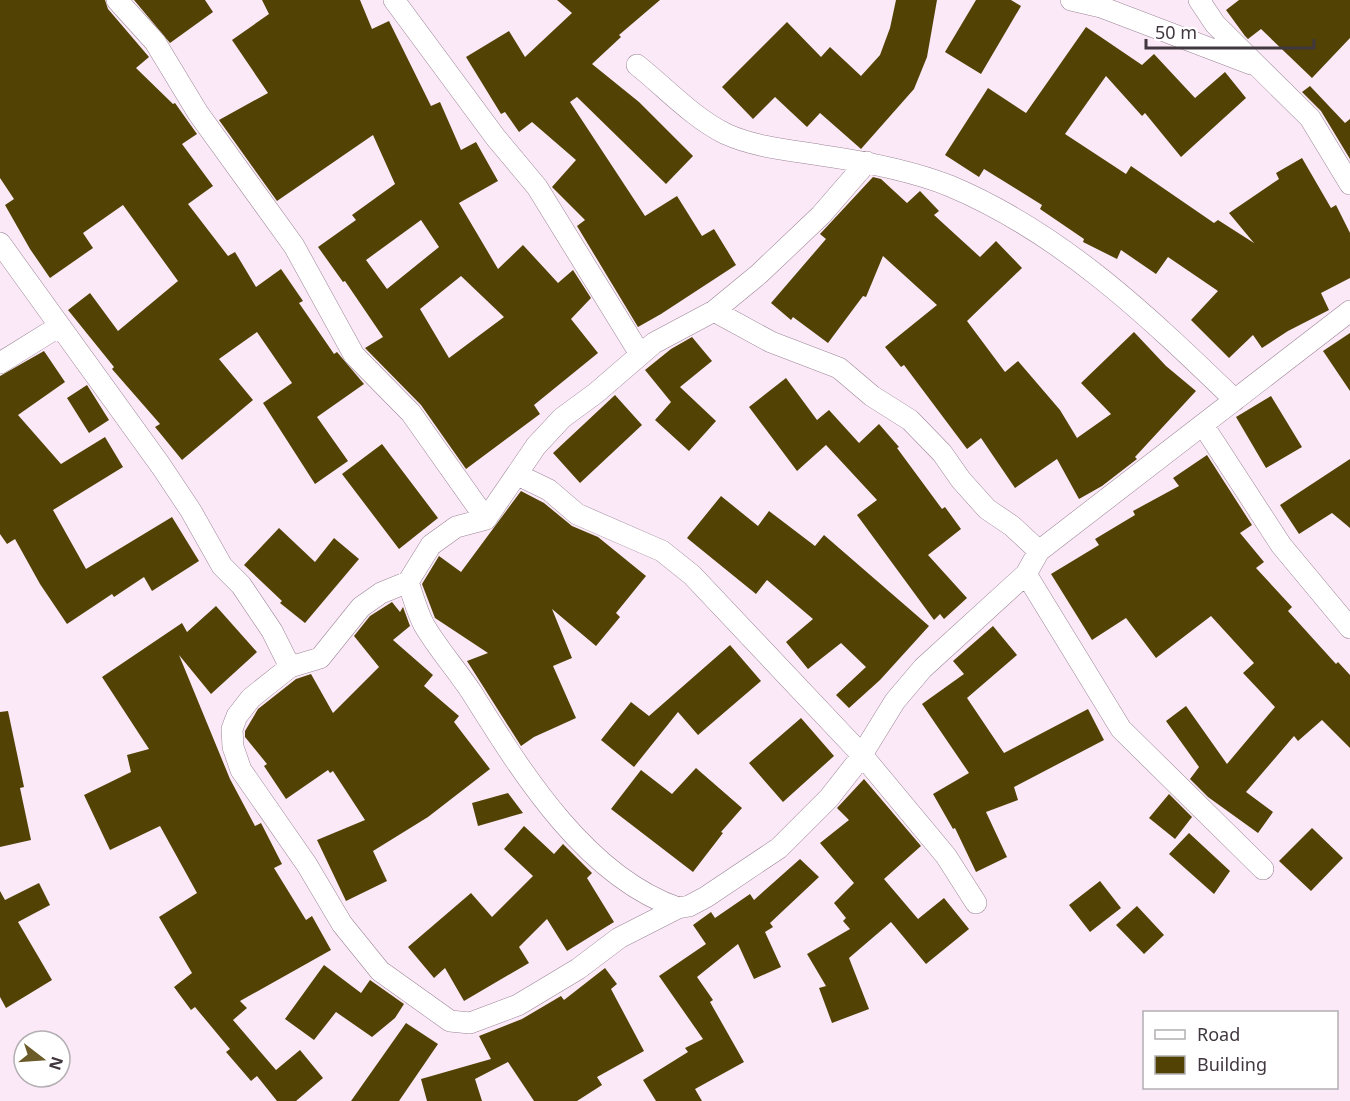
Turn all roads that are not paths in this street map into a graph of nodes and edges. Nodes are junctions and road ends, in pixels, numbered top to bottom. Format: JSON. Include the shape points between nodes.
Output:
{"nodes":[{"id":1,"x":117,"y":0,"type":"edge"},
{"id":2,"x":394,"y":0,"type":"edge"},
{"id":3,"x":1071,"y":0,"type":"edge"},
{"id":4,"x":1199,"y":0,"type":"edge"},
{"id":5,"x":637,"y":64,"type":"dead end"},
{"id":6,"x":1256,"y":66,"type":"junction"},
{"id":7,"x":867,"y":162,"type":"junction"},
{"id":8,"x":1350,"y":184,"type":"edge"},
{"id":9,"x":0,"y":243,"type":"edge"},
{"id":10,"x":714,"y":311,"type":"junction"},
{"id":11,"x":1350,"y":311,"type":"edge"},
{"id":12,"x":58,"y":327,"type":"junction"},
{"id":13,"x":640,"y":354,"type":"junction"},
{"id":14,"x":0,"y":363,"type":"edge"},
{"id":15,"x":1234,"y":400,"type":"junction"},
{"id":16,"x":1203,"y":425,"type":"junction"},
{"id":17,"x":518,"y":475,"type":"junction"},
{"id":18,"x":486,"y":519,"type":"junction"},
{"id":19,"x":1039,"y":551,"type":"junction"},
{"id":20,"x":1026,"y":574,"type":"junction"},
{"id":21,"x":408,"y":582,"type":"junction"},
{"id":22,"x":1350,"y":628,"type":"edge"},
{"id":23,"x":290,"y":668,"type":"junction"},
{"id":24,"x":862,"y":755,"type":"junction"},
{"id":25,"x":1263,"y":869,"type":"dead end"},
{"id":26,"x":976,"y":903,"type":"dead end"},
{"id":27,"x":678,"y":908,"type":"junction"}],
"edges":[{"from":1,"to":18,"type":"street","via":[[155,42],[198,113],[294,246],[354,355],[411,413]]},
{"from":2,"to":13,"type":"street","via":[[537,187]]},
{"from":3,"to":6,"type":"street","via":[[1101,7]]},
{"from":4,"to":6,"type":"street","via":[[1215,24]]},
{"from":5,"to":7,"type":"street","via":[[698,117],[727,134],[761,146]]},
{"from":6,"to":8,"type":"street","via":[[1310,118]]},
{"from":7,"to":10,"type":"street","via":[[806,230]]},
{"from":7,"to":15,"type":"street","via":[[950,186],[998,210],[1099,274]]},
{"from":9,"to":12,"type":"street"},
{"from":10,"to":13,"type":"street"},
{"from":10,"to":19,"type":"street","via":[[771,342],[839,368],[872,396],[910,420],[987,508]]},
{"from":11,"to":15,"type":"street"},
{"from":12,"to":14,"type":"street"},
{"from":12,"to":23,"type":"street","via":[[161,466],[222,566],[241,585],[272,631]]},
{"from":13,"to":17,"type":"street","via":[[562,418],[536,446]]},
{"from":15,"to":16,"type":"street"},
{"from":16,"to":19,"type":"street"},
{"from":16,"to":22,"type":"street","via":[[1281,545]]},
{"from":17,"to":18,"type":"street"},
{"from":17,"to":24,"type":"street","via":[[549,490],[577,514],[662,551],[693,575]]},
{"from":18,"to":21,"type":"street","via":[[456,527],[431,545]]},
{"from":19,"to":20,"type":"street"},
{"from":20,"to":24,"type":"street","via":[[923,668],[895,701]]},
{"from":20,"to":25,"type":"street","via":[[1121,729]]},
{"from":21,"to":23,"type":"street","via":[[361,607],[320,658]]},
{"from":21,"to":27,"type":"street","via":[[423,624],[540,796],[576,837],[613,868],[642,891]]},
{"from":23,"to":27,"type":"street","via":[[251,698],[237,716],[232,729],[233,747],[241,770],[307,865],[342,924],[380,970],[450,1021],[470,1023],[519,1005],[619,938]]},
{"from":24,"to":26,"type":"street","via":[[946,856]]},
{"from":24,"to":27,"type":"street","via":[[829,798],[779,848],[706,897]]}]}
